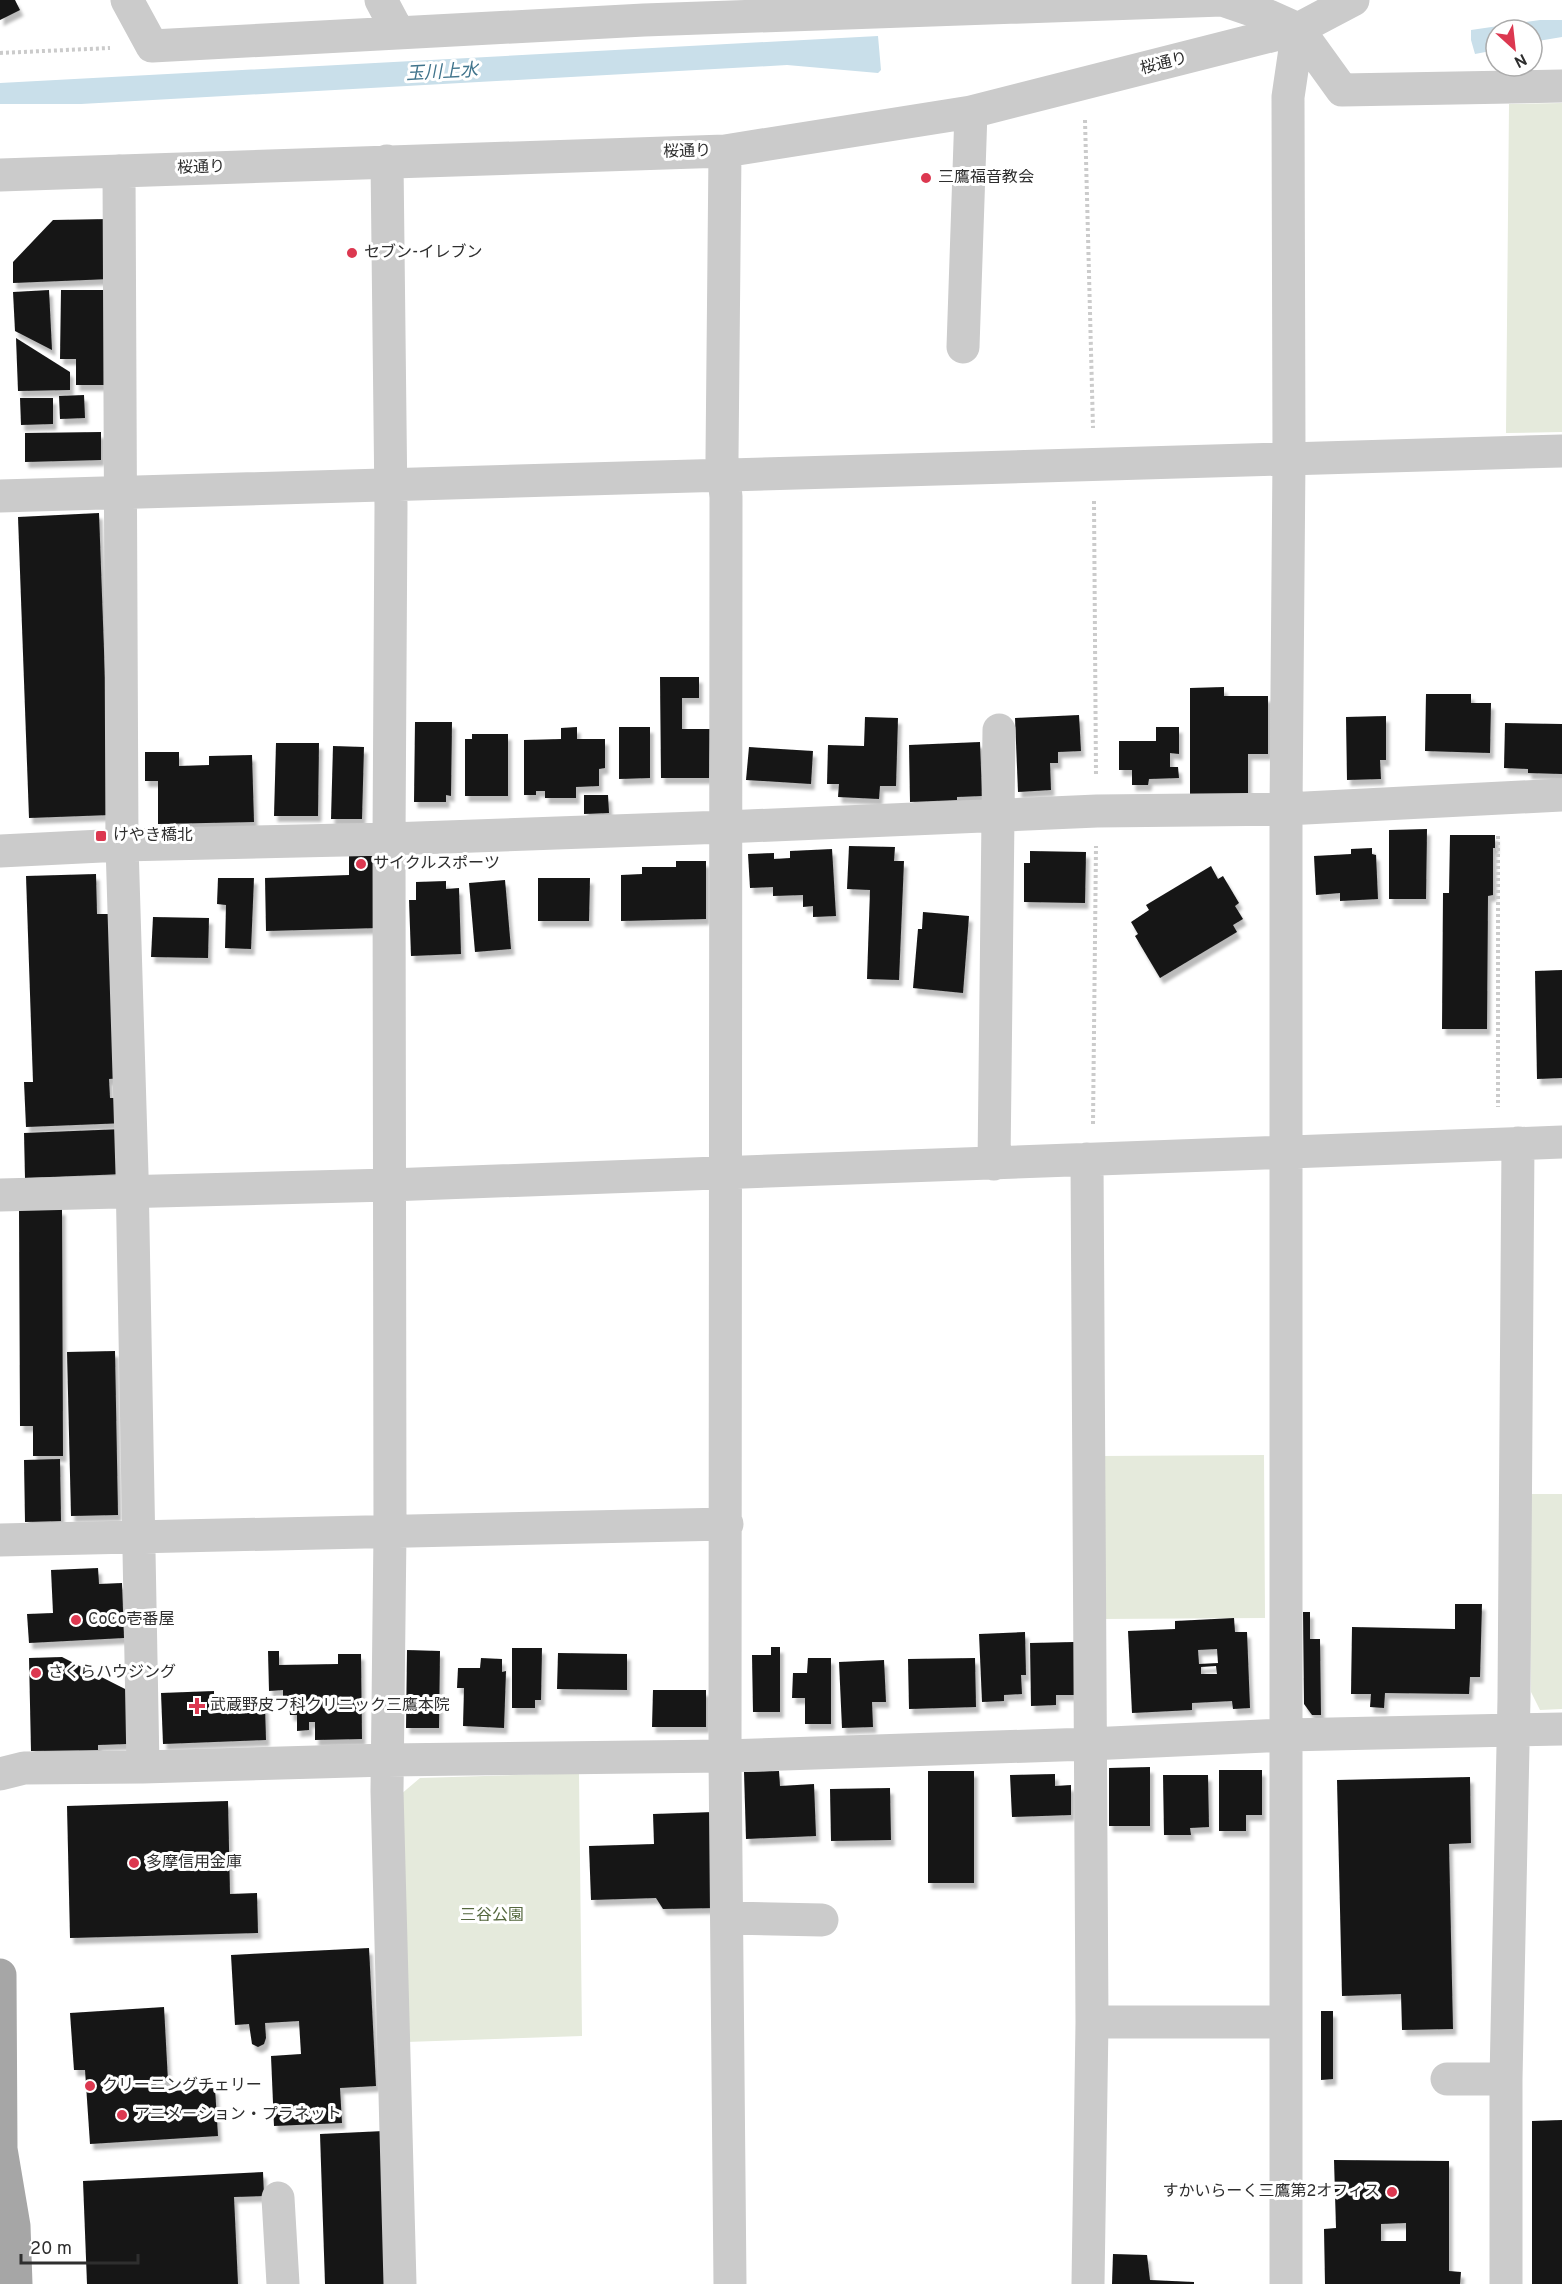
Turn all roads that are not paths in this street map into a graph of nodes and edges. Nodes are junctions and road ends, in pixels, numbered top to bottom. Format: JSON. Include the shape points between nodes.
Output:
{"nodes":[{"id":1,"x":127,"y":0,"type":"edge"},
{"id":2,"x":381,"y":0,"type":"edge"},
{"id":3,"x":1353,"y":0,"type":"edge"},
{"id":4,"x":921,"y":5,"type":"edge"},
{"id":5,"x":639,"y":10,"type":"edge"},
{"id":6,"x":1298,"y":30,"type":"junction"},
{"id":7,"x":398,"y":32,"type":"junction"},
{"id":8,"x":1562,"y":86,"type":"edge"},
{"id":9,"x":971,"y":112,"type":"junction"},
{"id":10,"x":725,"y":151,"type":"junction"},
{"id":11,"x":387,"y":161,"type":"junction"},
{"id":12,"x":119,"y":171,"type":"junction"},
{"id":13,"x":0,"y":175,"type":"edge"},
{"id":14,"x":963,"y":347,"type":"dead end"},
{"id":15,"x":1562,"y":452,"type":"edge"},
{"id":16,"x":1289,"y":458,"type":"junction"},
{"id":17,"x":723,"y":475,"type":"junction"},
{"id":18,"x":391,"y":486,"type":"junction"},
{"id":19,"x":121,"y":493,"type":"junction"},
{"id":20,"x":0,"y":496,"type":"edge"},
{"id":21,"x":999,"y":730,"type":"dead end"},
{"id":22,"x":1562,"y":795,"type":"edge"},
{"id":23,"x":1286,"y":809,"type":"junction"},
{"id":24,"x":998,"y":815,"type":"junction"},
{"id":25,"x":725,"y":827,"type":"junction"},
{"id":26,"x":389,"y":839,"type":"junction"},
{"id":27,"x":122,"y":845,"type":"junction"},
{"id":28,"x":0,"y":851,"type":"edge"},
{"id":29,"x":1562,"y":1142,"type":"edge"},
{"id":30,"x":1508,"y":1144,"type":"junction"},
{"id":31,"x":1286,"y":1152,"type":"junction"},
{"id":32,"x":1090,"y":1159,"type":"junction"},
{"id":33,"x":993,"y":1164,"type":"junction"},
{"id":34,"x":726,"y":1173,"type":"junction"},
{"id":35,"x":389,"y":1185,"type":"junction"},
{"id":36,"x":132,"y":1193,"type":"junction"},
{"id":37,"x":0,"y":1195,"type":"edge"},
{"id":38,"x":727,"y":1524,"type":"junction"},
{"id":39,"x":390,"y":1532,"type":"junction"},
{"id":40,"x":139,"y":1537,"type":"junction"},
{"id":41,"x":0,"y":1540,"type":"edge"},
{"id":42,"x":1562,"y":1729,"type":"edge"},
{"id":43,"x":1513,"y":1730,"type":"junction"},
{"id":44,"x":1286,"y":1735,"type":"junction"},
{"id":45,"x":1089,"y":1744,"type":"junction"},
{"id":46,"x":725,"y":1756,"type":"junction"},
{"id":47,"x":387,"y":1760,"type":"junction"},
{"id":48,"x":143,"y":1767,"type":"junction"},
{"id":49,"x":0,"y":1774,"type":"edge"},
{"id":50,"x":728,"y":1918,"type":"junction"},
{"id":51,"x":822,"y":1920,"type":"dead end"},
{"id":52,"x":0,"y":1976,"type":"edge"},
{"id":53,"x":1092,"y":2022,"type":"junction"},
{"id":54,"x":1286,"y":2022,"type":"junction"},
{"id":55,"x":1447,"y":2079,"type":"dead end"},
{"id":56,"x":1506,"y":2079,"type":"junction"},
{"id":57,"x":1,"y":2146,"type":"edge"},
{"id":58,"x":278,"y":2198,"type":"dead end"},
{"id":59,"x":16,"y":2284,"type":"edge"},
{"id":60,"x":283,"y":2284,"type":"edge"},
{"id":61,"x":400,"y":2284,"type":"edge"},
{"id":62,"x":730,"y":2284,"type":"edge"},
{"id":63,"x":1088,"y":2284,"type":"edge"},
{"id":64,"x":1286,"y":2284,"type":"edge"},
{"id":65,"x":1506,"y":2284,"type":"edge"}],
"edges":[{"from":1,"to":7,"type":"street","via":[[152,46]]},
{"from":2,"to":7,"type":"street"},
{"from":3,"to":6,"type":"street","name":"桜通り"},
{"from":4,"to":5,"type":"street"},
{"from":4,"to":6,"type":"street","via":[[1222,0]]},
{"from":5,"to":7,"type":"street"},
{"from":6,"to":8,"type":"street","via":[[1342,90]]},
{"from":6,"to":9,"type":"street","name":"桜通り"},
{"from":6,"to":16,"type":"street","via":[[1288,97]]},
{"from":9,"to":10,"type":"street","name":"桜通り"},
{"from":9,"to":14,"type":"street"},
{"from":10,"to":11,"type":"street","name":"桜通り"},
{"from":10,"to":17,"type":"street"},
{"from":11,"to":12,"type":"street","name":"桜通り"},
{"from":11,"to":18,"type":"street"},
{"from":12,"to":13,"type":"street","name":"桜通り"},
{"from":12,"to":19,"type":"street"},
{"from":15,"to":16,"type":"street"},
{"from":16,"to":17,"type":"street"},
{"from":16,"to":23,"type":"street"},
{"from":17,"to":18,"type":"street"},
{"from":17,"to":25,"type":"street"},
{"from":18,"to":19,"type":"street"},
{"from":18,"to":26,"type":"street"},
{"from":19,"to":20,"type":"street"},
{"from":19,"to":27,"type":"street"},
{"from":21,"to":24,"type":"street"},
{"from":22,"to":23,"type":"street"},
{"from":23,"to":24,"type":"street"},
{"from":23,"to":31,"type":"street"},
{"from":24,"to":25,"type":"street"},
{"from":24,"to":33,"type":"street"},
{"from":25,"to":26,"type":"street"},
{"from":25,"to":34,"type":"street"},
{"from":26,"to":27,"type":"street"},
{"from":26,"to":35,"type":"street"},
{"from":27,"to":28,"type":"street"},
{"from":27,"to":36,"type":"street"},
{"from":29,"to":30,"type":"street"},
{"from":30,"to":31,"type":"street"},
{"from":30,"to":43,"type":"street"},
{"from":31,"to":32,"type":"street"},
{"from":31,"to":44,"type":"street"},
{"from":32,"to":33,"type":"street"},
{"from":32,"to":45,"type":"street"},
{"from":33,"to":34,"type":"street"},
{"from":34,"to":35,"type":"street"},
{"from":34,"to":38,"type":"street"},
{"from":35,"to":36,"type":"street"},
{"from":35,"to":39,"type":"street"},
{"from":36,"to":37,"type":"street"},
{"from":36,"to":40,"type":"street"},
{"from":38,"to":39,"type":"street"},
{"from":38,"to":46,"type":"street"},
{"from":39,"to":40,"type":"street"},
{"from":39,"to":47,"type":"street"},
{"from":40,"to":41,"type":"street"},
{"from":40,"to":48,"type":"street"},
{"from":42,"to":43,"type":"street"},
{"from":43,"to":44,"type":"street"},
{"from":43,"to":56,"type":"street","via":[[1522,1794],[1521,1885]]},
{"from":44,"to":45,"type":"street"},
{"from":44,"to":54,"type":"street"},
{"from":45,"to":46,"type":"street"},
{"from":45,"to":53,"type":"street"},
{"from":46,"to":47,"type":"street"},
{"from":46,"to":50,"type":"street"},
{"from":47,"to":48,"type":"street"},
{"from":47,"to":61,"type":"street"},
{"from":48,"to":49,"type":"street","via":[[24,1768]]},
{"from":50,"to":51,"type":"street"},
{"from":50,"to":62,"type":"street"},
{"from":52,"to":57,"type":"main road"},
{"from":53,"to":54,"type":"street"},
{"from":53,"to":63,"type":"street"},
{"from":54,"to":64,"type":"street"},
{"from":55,"to":56,"type":"street"},
{"from":56,"to":65,"type":"street"},
{"from":57,"to":59,"type":"main road","via":[[14,2226]]},
{"from":58,"to":60,"type":"street"}]}
